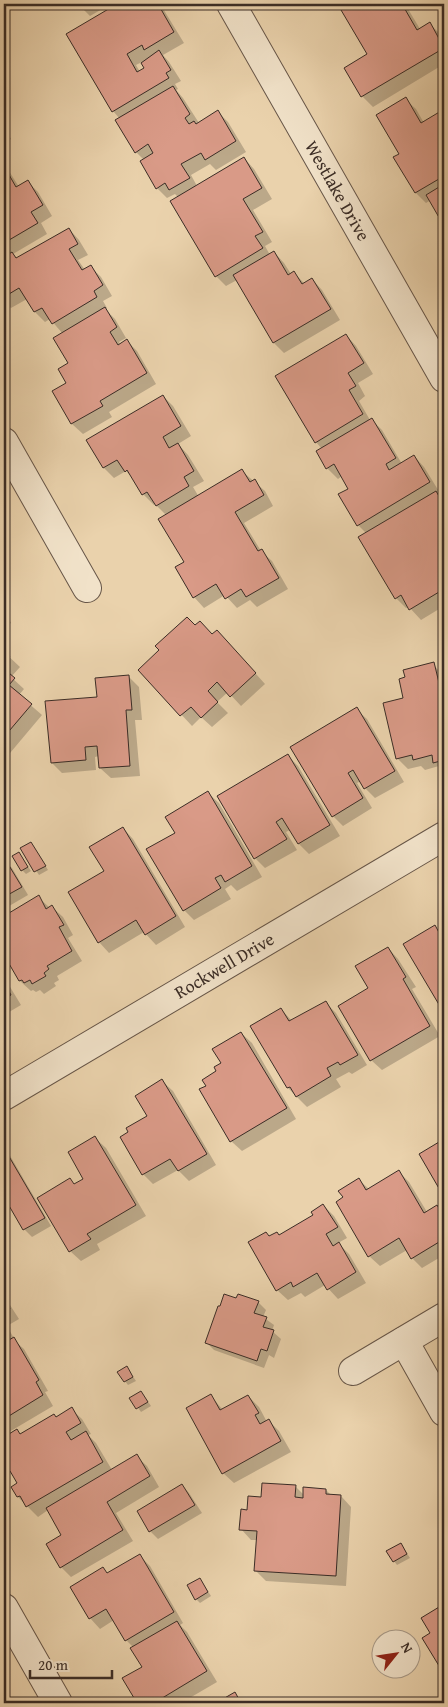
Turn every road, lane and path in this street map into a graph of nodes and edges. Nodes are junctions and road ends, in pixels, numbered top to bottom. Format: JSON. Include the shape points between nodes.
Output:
{"nodes":[{"id":1,"x":231,"y":4,"type":"edge"},
{"id":2,"x":444,"y":378,"type":"edge"},
{"id":3,"x":4,"y":442,"type":"edge"},
{"id":4,"x":87,"y":588,"type":"dead end"},
{"id":5,"x":444,"y":836,"type":"edge"},
{"id":6,"x":4,"y":1096,"type":"edge"},
{"id":7,"x":444,"y":1317,"type":"edge"},
{"id":8,"x":404,"y":1341,"type":"junction"},
{"id":9,"x":354,"y":1371,"type":"dead end"},
{"id":10,"x":444,"y":1412,"type":"edge"},
{"id":11,"x":4,"y":1608,"type":"edge"},
{"id":12,"x":58,"y":1703,"type":"edge"}],
"edges":[{"from":1,"to":2,"type":"street","name":"Westlake Drive"},
{"from":3,"to":4,"type":"street"},
{"from":5,"to":6,"type":"street","name":"Rockwell Drive"},
{"from":7,"to":8,"type":"street"},
{"from":8,"to":9,"type":"street"},
{"from":8,"to":10,"type":"street"},
{"from":11,"to":12,"type":"street"}]}
